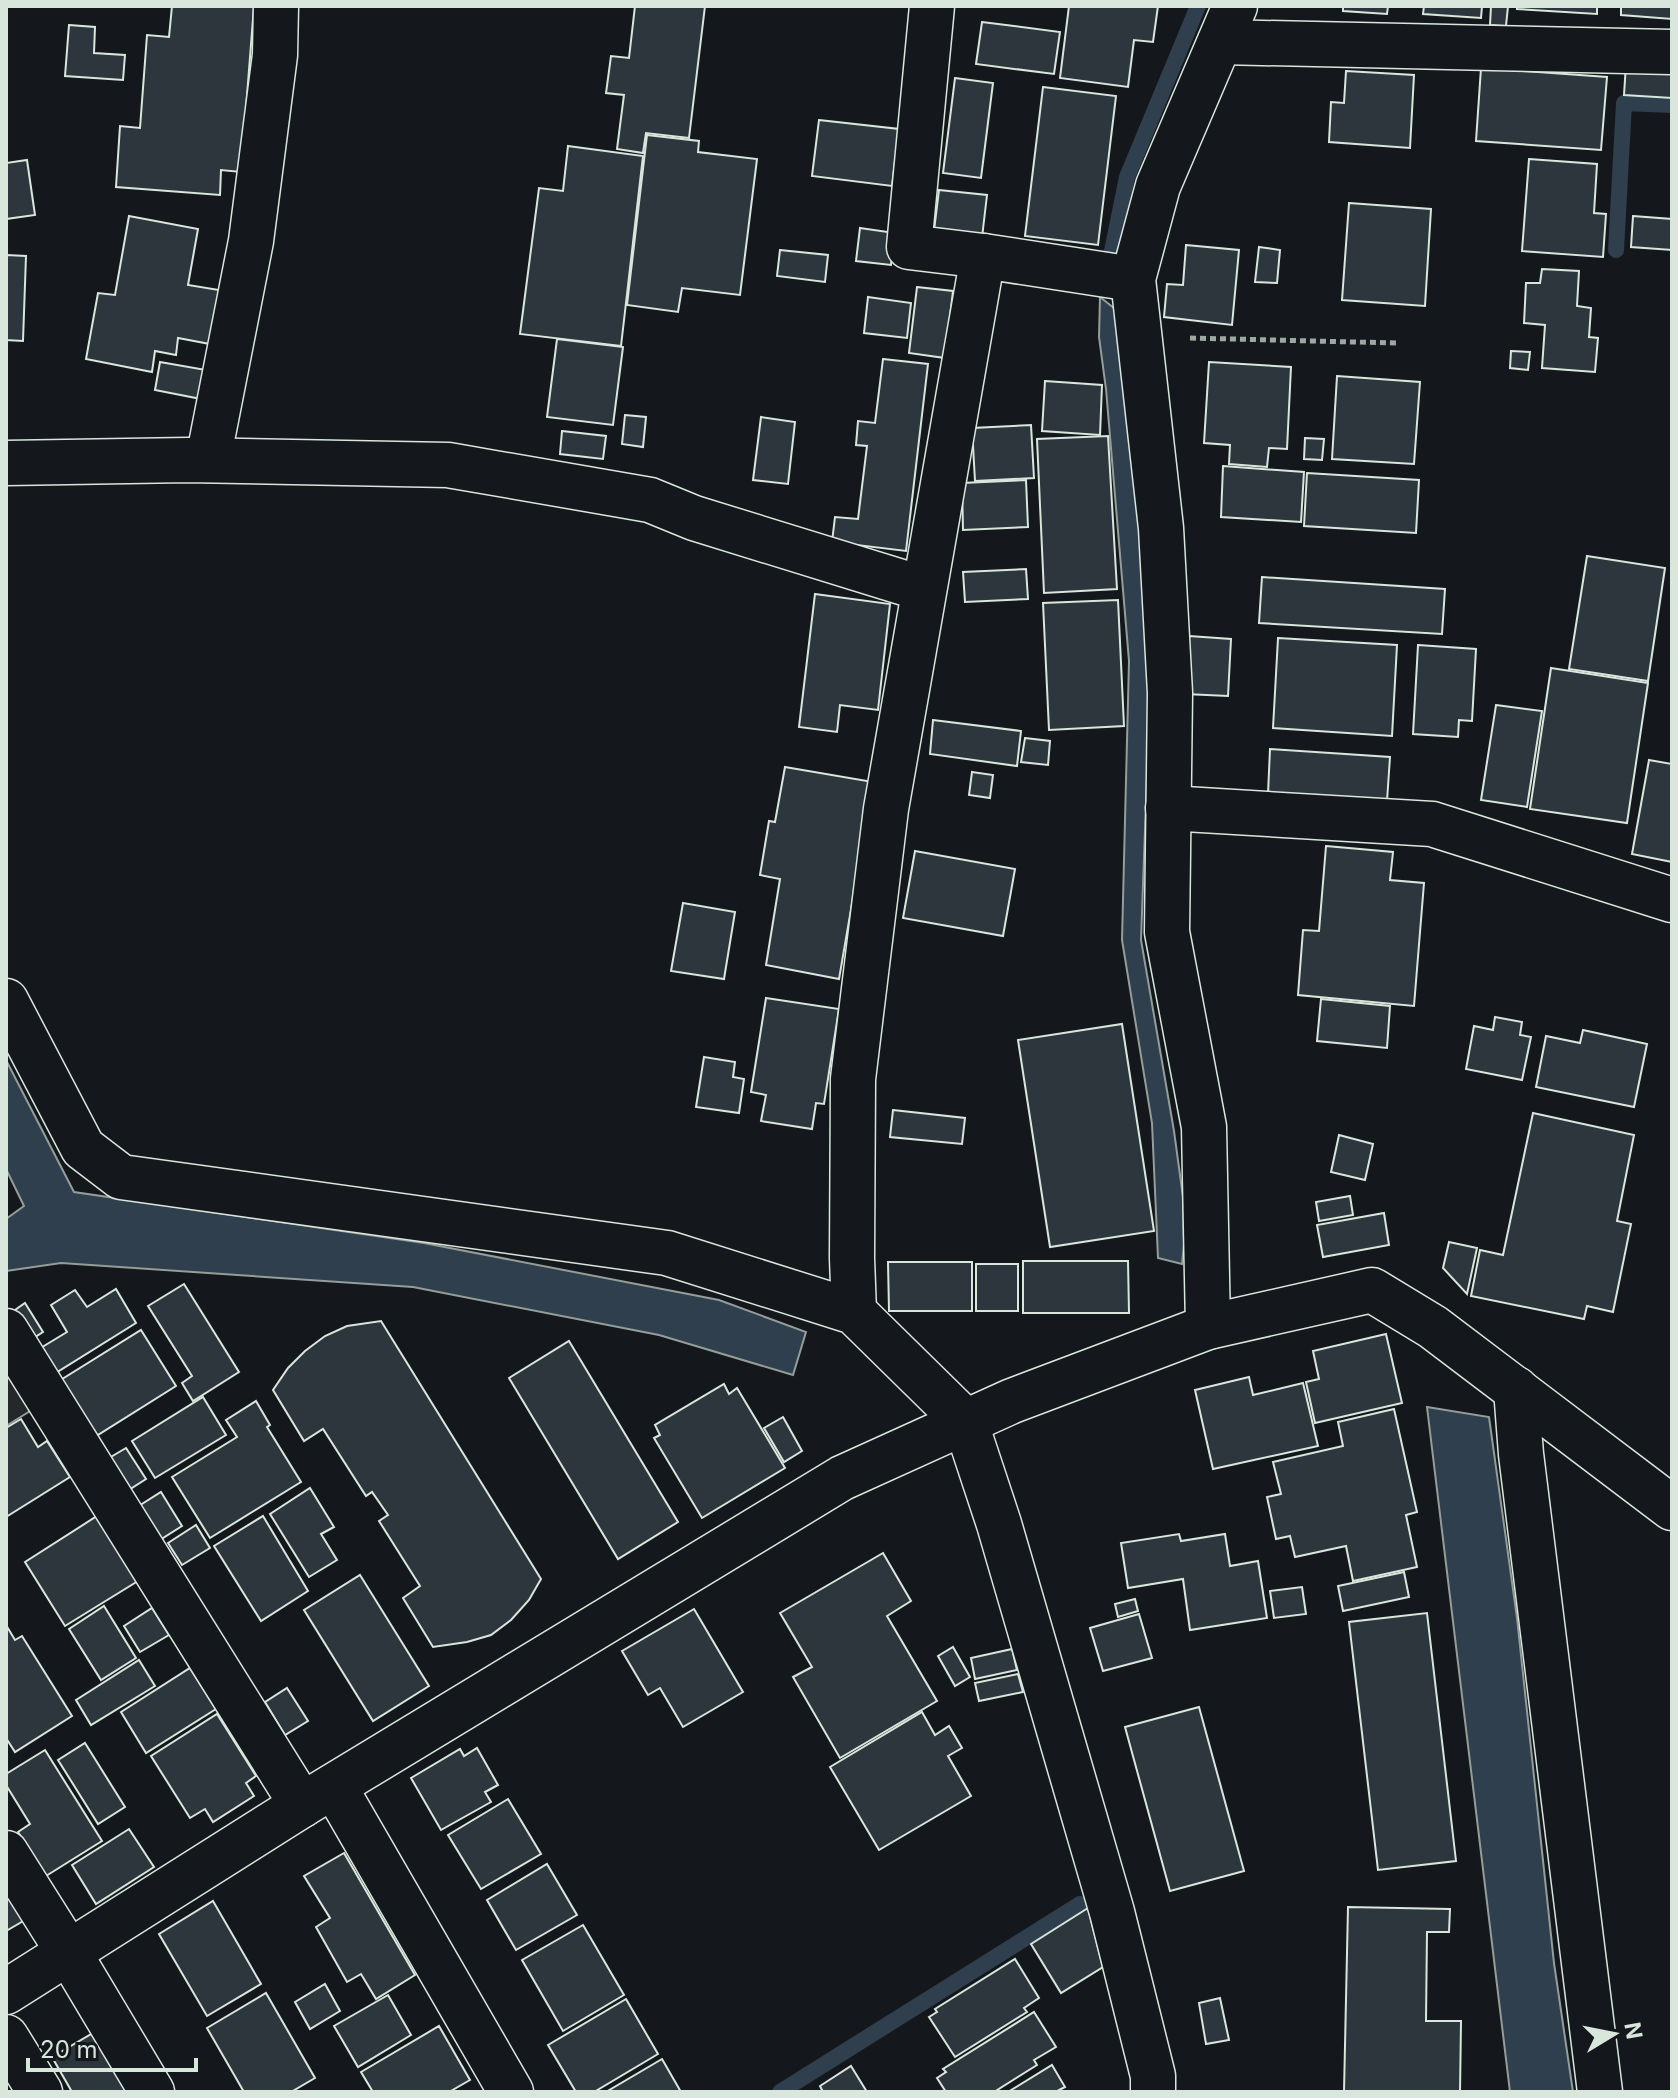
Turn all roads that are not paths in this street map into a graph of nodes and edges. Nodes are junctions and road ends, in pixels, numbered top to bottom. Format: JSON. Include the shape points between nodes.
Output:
{"nodes":[{"id":1,"x":276,"y":6,"type":"edge"},
{"id":2,"x":932,"y":6,"type":"edge"},
{"id":3,"x":1228,"y":24,"type":"edge"},
{"id":4,"x":1672,"y":52,"type":"edge"},
{"id":5,"x":983,"y":256,"type":"junction"},
{"id":6,"x":1133,"y":279,"type":"junction"},
{"id":7,"x":208,"y":460,"type":"junction"},
{"id":8,"x":6,"y":463,"type":"edge"},
{"id":9,"x":924,"y":589,"type":"junction"},
{"id":10,"x":1168,"y":808,"type":"junction"},
{"id":11,"x":1672,"y":900,"type":"edge"},
{"id":12,"x":6,"y":1001,"type":"edge"},
{"id":13,"x":854,"y":1312,"type":"junction"},
{"id":14,"x":1208,"y":1327,"type":"junction"},
{"id":15,"x":6,"y":1331,"type":"edge"},
{"id":16,"x":1516,"y":1389,"type":"junction"},
{"id":17,"x":965,"y":1421,"type":"junction"},
{"id":18,"x":1672,"y":1508,"type":"edge"},
{"id":19,"x":318,"y":1796,"type":"junction"},
{"id":20,"x":6,"y":1853,"type":"edge"},
{"id":21,"x":69,"y":1953,"type":"junction"},
{"id":22,"x":6,"y":1992,"type":"edge"},
{"id":23,"x":6,"y":2037,"type":"edge"},
{"id":24,"x":40,"y":2092,"type":"edge"},
{"id":25,"x":152,"y":2092,"type":"edge"},
{"id":26,"x":511,"y":2092,"type":"edge"},
{"id":27,"x":1153,"y":2092,"type":"edge"},
{"id":28,"x":1600,"y":2092,"type":"edge"}],
"edges":[{"from":1,"to":7,"type":"street","via":[[275,55],[251,241]]},
{"from":2,"to":5,"type":"street","via":[[909,247]]},
{"from":3,"to":4,"type":"street"},
{"from":3,"to":6,"type":"street","via":[[1158,186]]},
{"from":5,"to":6,"type":"street"},
{"from":5,"to":9,"type":"street"},
{"from":6,"to":10,"type":"street","via":[[1161,528],[1170,693]]},
{"from":7,"to":8,"type":"street"},
{"from":7,"to":9,"type":"street","via":[[448,465],[650,500]]},
{"from":9,"to":13,"type":"street","via":[[886,809],[853,1079]]},
{"from":10,"to":11,"type":"street","via":[[1432,824]]},
{"from":10,"to":14,"type":"street","via":[[1167,932],[1204,1127]]},
{"from":12,"to":13,"type":"street","via":[[83,1148],[121,1177],[667,1253]]},
{"from":13,"to":17,"type":"street"},
{"from":14,"to":16,"type":"street","via":[[1372,1290],[1433,1327]]},
{"from":14,"to":17,"type":"street"},
{"from":15,"to":19,"type":"street"},
{"from":16,"to":18,"type":"street"},
{"from":16,"to":28,"type":"street"},
{"from":17,"to":19,"type":"street","via":[[842,1478]]},
{"from":17,"to":27,"type":"street","via":[[1112,1912]]},
{"from":19,"to":21,"type":"street"},
{"from":19,"to":26,"type":"street"},
{"from":20,"to":21,"type":"street"},
{"from":21,"to":22,"type":"street"},
{"from":21,"to":25,"type":"street"},
{"from":23,"to":24,"type":"street"}]}
